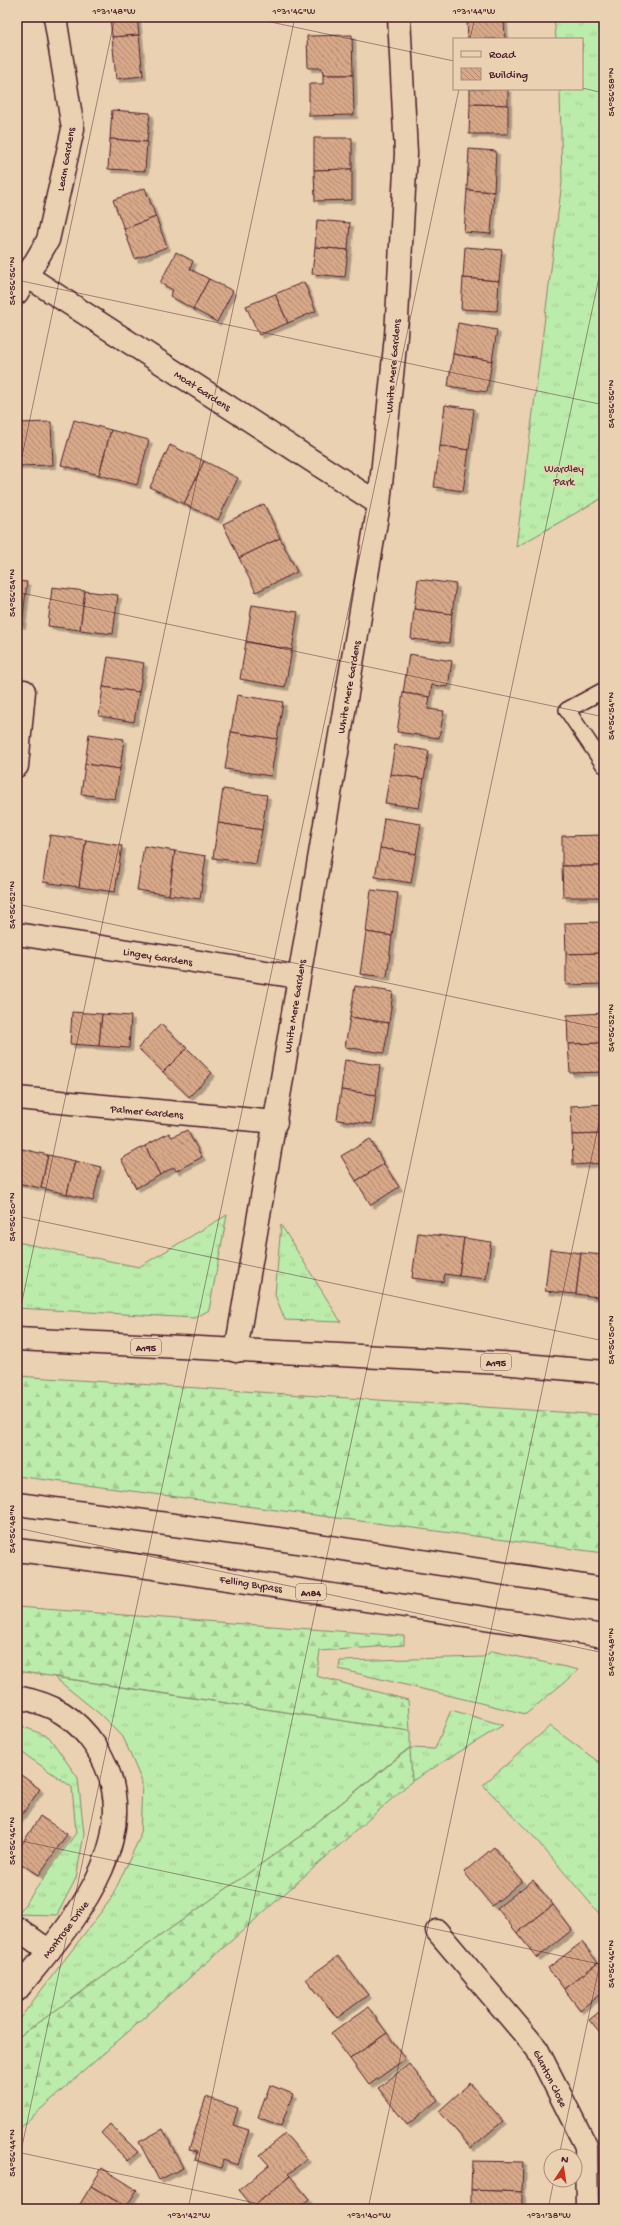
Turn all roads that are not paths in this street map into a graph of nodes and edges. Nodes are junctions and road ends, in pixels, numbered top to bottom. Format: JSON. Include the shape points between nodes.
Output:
{"nodes":[{"id":1,"x":55,"y":17,"type":"edge"},
{"id":2,"x":399,"y":17,"type":"edge"},
{"id":3,"x":22,"y":285,"type":"edge"},
{"id":4,"x":379,"y":504,"type":"junction"},
{"id":5,"x":604,"y":690,"type":"edge"},
{"id":6,"x":24,"y":691,"type":"dead end"},
{"id":7,"x":604,"y":765,"type":"edge"},
{"id":8,"x":17,"y":766,"type":"edge"},
{"id":9,"x":17,"y":934,"type":"edge"},
{"id":10,"x":298,"y":977,"type":"junction"},
{"id":11,"x":17,"y":1098,"type":"edge"},
{"id":12,"x":276,"y":1122,"type":"junction"},
{"id":13,"x":17,"y":1340,"type":"edge"},
{"id":14,"x":236,"y":1351,"type":"junction"},
{"id":15,"x":604,"y":1372,"type":"edge"},
{"id":16,"x":17,"y":1504,"type":"edge"},
{"id":17,"x":17,"y":1550,"type":"edge"},
{"id":18,"x":17,"y":1566,"type":"edge"},
{"id":19,"x":141,"y":1566,"type":"junction"},
{"id":20,"x":604,"y":1589,"type":"edge"},
{"id":21,"x":604,"y":1636,"type":"edge"},
{"id":22,"x":17,"y":1697,"type":"edge"},
{"id":23,"x":17,"y":1928,"type":"edge"},
{"id":24,"x":437,"y":1931,"type":"dead end"},
{"id":25,"x":49,"y":1951,"type":"junction"},
{"id":26,"x":17,"y":1990,"type":"edge"},
{"id":27,"x":588,"y":2209,"type":"edge"}],
"edges":[{"from":1,"to":3,"type":"main road","name":"Leam Gardens","via":[[73,129],[48,240]]},
{"from":2,"to":4,"type":"main road","name":"White Mere Gardens","via":[[406,153],[396,336]]},
{"from":3,"to":4,"type":"main road","name":"Moat Gardens"},
{"from":4,"to":10,"type":"main road","name":"White Mere Gardens"},
{"from":5,"to":7,"type":"lane","via":[[567,710]]},
{"from":6,"to":8,"type":"main road"},
{"from":9,"to":10,"type":"main road","name":"Lingey Gardens"},
{"from":10,"to":12,"type":"main road","name":"White Mere Gardens"},
{"from":11,"to":12,"type":"main road","name":"Palmer Gardens"},
{"from":12,"to":14,"type":"main road","name":"White Mere Gardens"},
{"from":13,"to":14,"type":"main road","number":"A195"},
{"from":14,"to":15,"type":"main road","number":"A195","via":[[502,1363]]},
{"from":16,"to":20,"type":"main road","via":[[278,1539]]},
{"from":17,"to":19,"type":"main road","name":"Felling Bypass","number":"A184"},
{"from":18,"to":19,"type":"main road"},
{"from":19,"to":21,"type":"main road","name":"Felling Bypass","number":"A184"},
{"from":22,"to":25,"type":"main road","name":"Montrose Drive","via":[[51,1706],[69,1716],[86,1732],[108,1772],[113,1793],[112,1839],[106,1862],[79,1914]]},
{"from":23,"to":25,"type":"main road"},
{"from":24,"to":27,"type":"main road","name":"Glanton Close","via":[[537,2049],[586,2146]]},
{"from":25,"to":26,"type":"main road","name":"Montrose Drive"}]}
